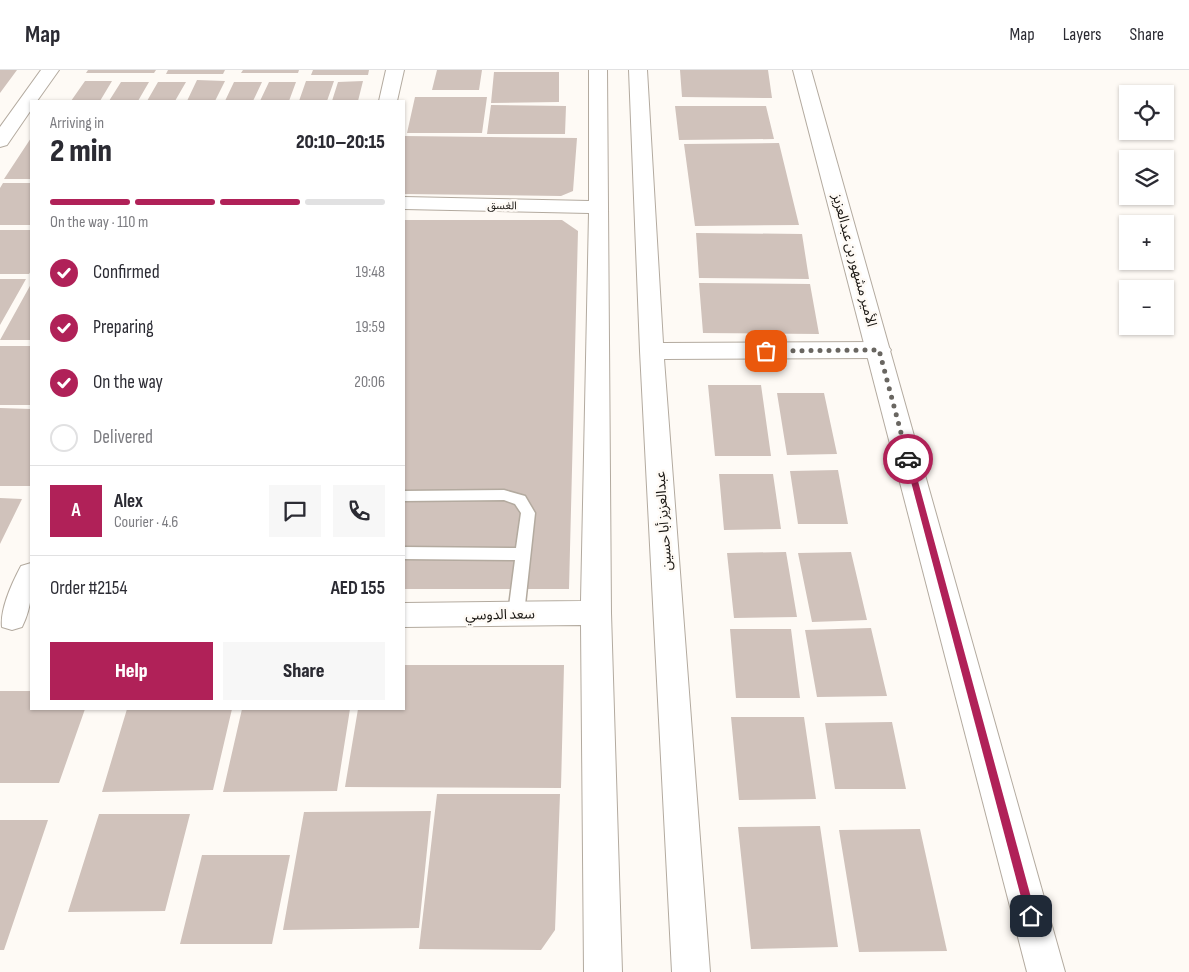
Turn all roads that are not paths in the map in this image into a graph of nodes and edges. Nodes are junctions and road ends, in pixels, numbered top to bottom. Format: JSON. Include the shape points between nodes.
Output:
{"nodes":[{"id":1,"x":50,"y":70,"type":"edge"},
{"id":2,"x":395,"y":70,"type":"edge"},
{"id":3,"x":598,"y":70,"type":"edge"},
{"id":4,"x":638,"y":70,"type":"edge"},
{"id":5,"x":802,"y":70,"type":"edge"},
{"id":6,"x":34,"y":100,"type":"edge"},
{"id":7,"x":388,"y":100,"type":"edge"},
{"id":8,"x":30,"y":107,"type":"edge"},
{"id":9,"x":24,"y":118,"type":"edge"},
{"id":10,"x":0,"y":141,"type":"edge"},
{"id":11,"x":405,"y":203,"type":"edge"},
{"id":12,"x":599,"y":207,"type":"junction"},
{"id":13,"x":879,"y":350,"type":"junction"},
{"id":14,"x":652,"y":351,"type":"junction"},
{"id":15,"x":405,"y":496,"type":"edge"},
{"id":16,"x":405,"y":553,"type":"edge"},
{"id":17,"x":524,"y":554,"type":"junction"},
{"id":18,"x":30,"y":577,"type":"edge"},
{"id":19,"x":596,"y":613,"type":"junction"},
{"id":20,"x":516,"y":614,"type":"junction"},
{"id":21,"x":405,"y":615,"type":"edge"},
{"id":22,"x":14,"y":618,"type":"edge"},
{"id":23,"x":603,"y":972,"type":"edge"},
{"id":24,"x":692,"y":972,"type":"edge"},
{"id":25,"x":1046,"y":972,"type":"edge"}],
"edges":[{"from":1,"to":6,"type":"street"},
{"from":2,"to":7,"type":"street"},
{"from":3,"to":12,"type":"street"},
{"from":4,"to":14,"type":"street","name":"عبدالعزيز أبا حسين"},
{"from":5,"to":13,"type":"street","name":"الأمير مشهور بن عبدالعزيز"},
{"from":8,"to":9,"type":"street"},
{"from":9,"to":10,"type":"street"},
{"from":11,"to":12,"type":"street","name":"الغسق"},
{"from":12,"to":19,"type":"street"},
{"from":13,"to":14,"type":"street"},
{"from":13,"to":25,"type":"street","name":"الأمير مشهور بن عبدالعزيز"},
{"from":14,"to":24,"type":"street","name":"عبدالعزيز أبا حسين"},
{"from":15,"to":17,"type":"lane","via":[[504,495],[520,500],[528,513]]},
{"from":16,"to":17,"type":"lane"},
{"from":17,"to":20,"type":"lane"},
{"from":18,"to":22,"type":"street"},
{"from":19,"to":20,"type":"street","name":"سعد الدوسي"},
{"from":19,"to":23,"type":"street"},
{"from":20,"to":21,"type":"street","name":"سعد الدوسي"}]}
